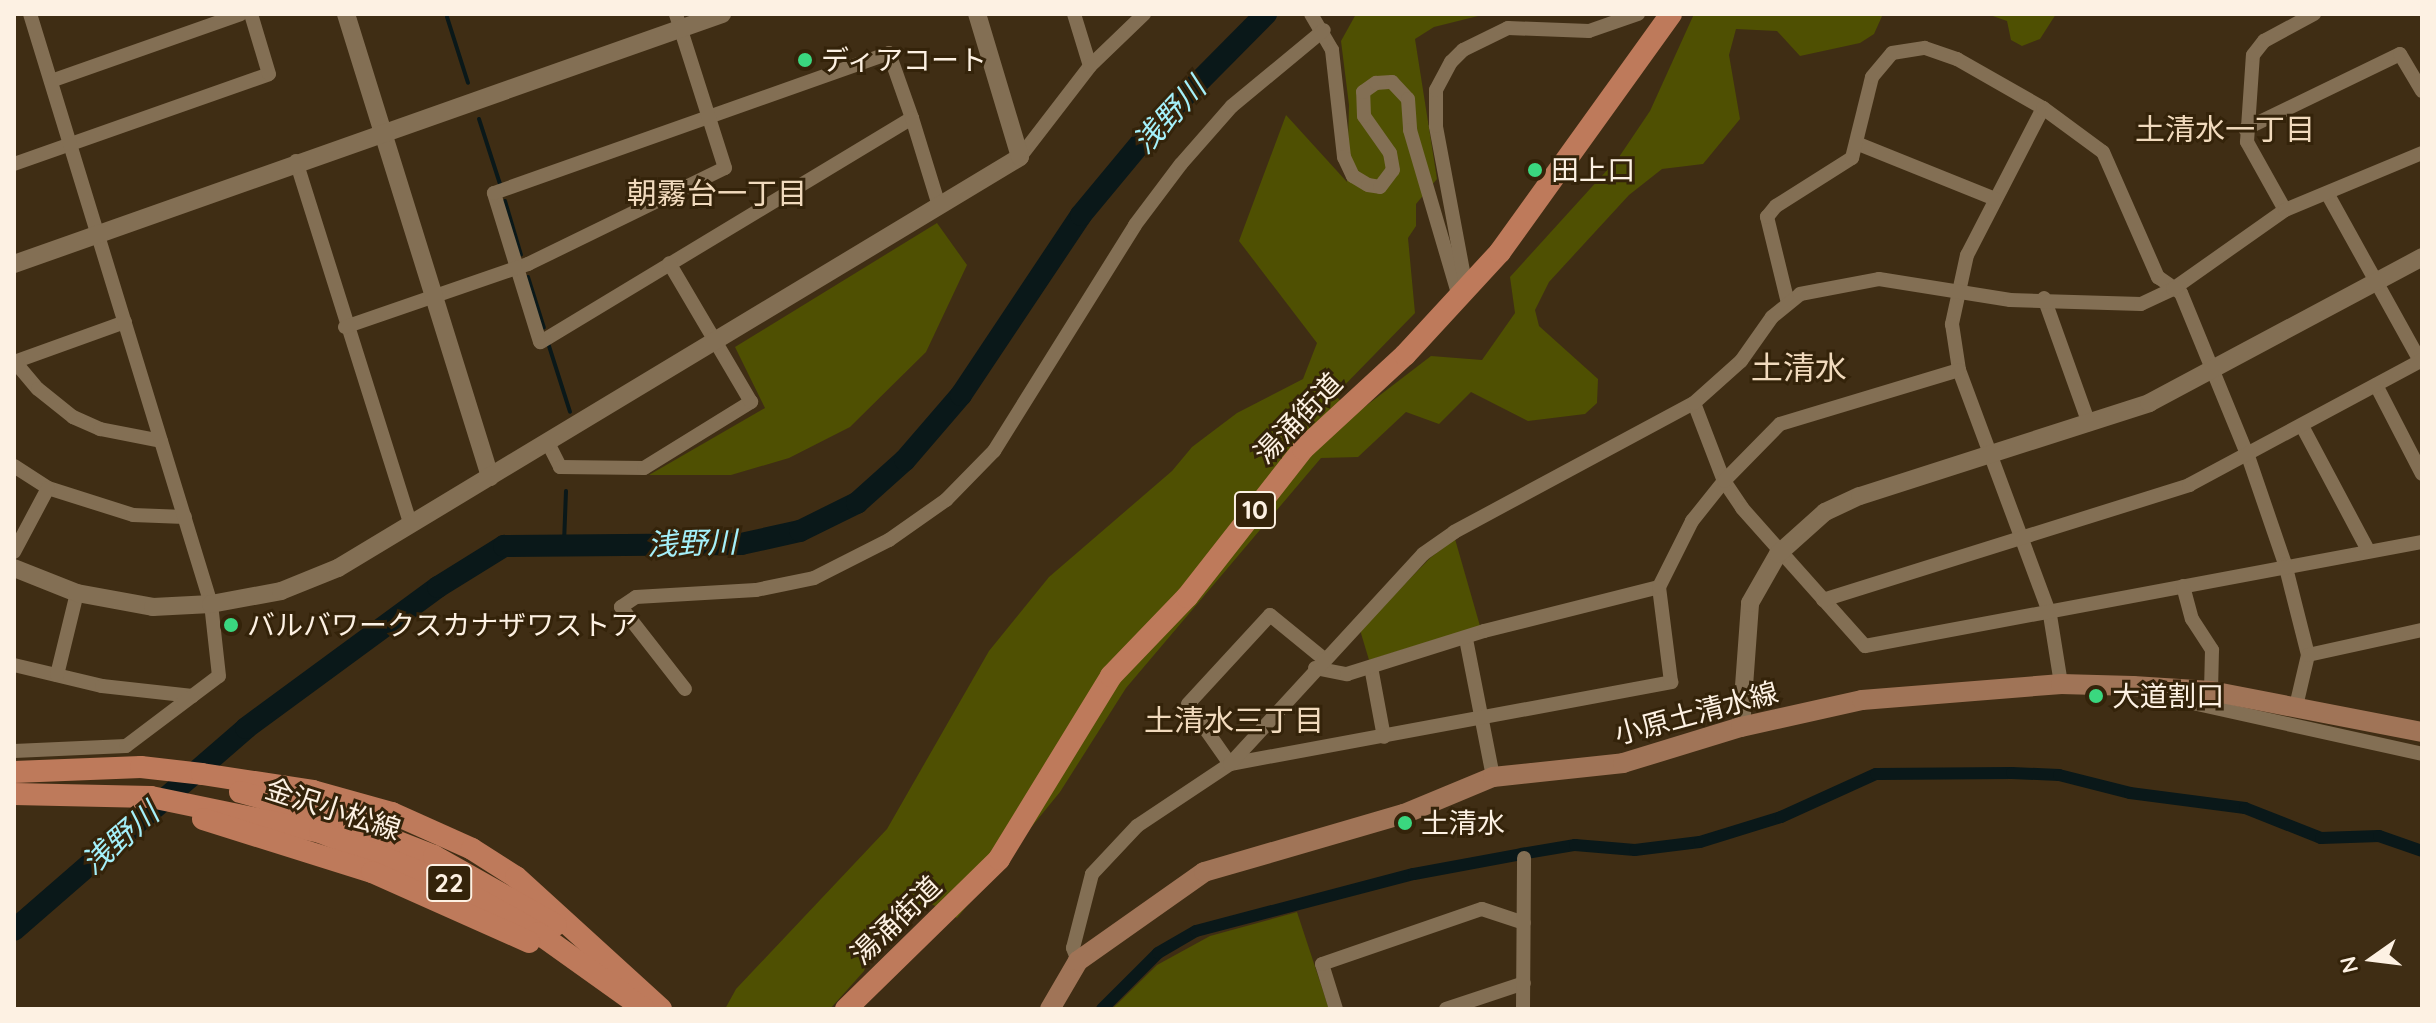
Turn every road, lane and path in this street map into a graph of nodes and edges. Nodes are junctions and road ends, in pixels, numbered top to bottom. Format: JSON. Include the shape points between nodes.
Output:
{"nodes":[{"id":1,"x":30,"y":14,"type":"edge"},
{"id":2,"x":241,"y":14,"type":"edge"},
{"id":3,"x":251,"y":14,"type":"edge"},
{"id":4,"x":346,"y":14,"type":"edge"},
{"id":5,"x":722,"y":14,"type":"edge"},
{"id":6,"x":977,"y":14,"type":"edge"},
{"id":7,"x":1074,"y":14,"type":"edge"},
{"id":8,"x":1144,"y":14,"type":"edge"},
{"id":9,"x":1638,"y":14,"type":"edge"},
{"id":10,"x":1671,"y":14,"type":"edge"},
{"id":11,"x":2314,"y":14,"type":"edge"},
{"id":12,"x":1317,"y":21,"type":"edge"},
{"id":13,"x":678,"y":22,"type":"edge"},
{"id":14,"x":1090,"y":66,"type":"junction"},
{"id":15,"x":51,"y":81,"type":"junction"},
{"id":16,"x":2422,"y":91,"type":"edge"},
{"id":17,"x":2043,"y":108,"type":"junction"},
{"id":18,"x":708,"y":116,"type":"junction"},
{"id":19,"x":912,"y":118,"type":"junction"},
{"id":20,"x":2245,"y":129,"type":"junction"},
{"id":21,"x":383,"y":133,"type":"junction"},
{"id":22,"x":69,"y":143,"type":"junction"},
{"id":23,"x":1856,"y":143,"type":"junction"},
{"id":24,"x":2422,"y":153,"type":"edge"},
{"id":25,"x":1020,"y":157,"type":"junction"},
{"id":26,"x":296,"y":161,"type":"junction"},
{"id":27,"x":14,"y":164,"type":"edge"},
{"id":28,"x":2327,"y":193,"type":"junction"},
{"id":29,"x":1995,"y":199,"type":"junction"},
{"id":30,"x":939,"y":206,"type":"junction"},
{"id":31,"x":2285,"y":210,"type":"junction"},
{"id":32,"x":97,"y":235,"type":"junction"},
{"id":33,"x":2422,"y":257,"type":"edge"},
{"id":34,"x":669,"y":263,"type":"junction"},
{"id":35,"x":14,"y":264,"type":"edge"},
{"id":36,"x":517,"y":268,"type":"junction"},
{"id":37,"x":2376,"y":282,"type":"junction"},
{"id":38,"x":2173,"y":289,"type":"junction"},
{"id":39,"x":1463,"y":292,"type":"junction"},
{"id":40,"x":1956,"y":295,"type":"junction"},
{"id":41,"x":433,"y":298,"type":"junction"},
{"id":42,"x":2044,"y":298,"type":"junction"},
{"id":43,"x":1788,"y":303,"type":"junction"},
{"id":44,"x":125,"y":322,"type":"junction"},
{"id":45,"x":345,"y":327,"type":"junction"},
{"id":46,"x":718,"y":340,"type":"junction"},
{"id":47,"x":2421,"y":361,"type":"edge"},
{"id":48,"x":15,"y":362,"type":"edge"},
{"id":49,"x":2217,"y":369,"type":"junction"},
{"id":50,"x":1959,"y":370,"type":"junction"},
{"id":51,"x":2376,"y":385,"type":"junction"},
{"id":52,"x":1694,"y":403,"type":"junction"},
{"id":53,"x":2089,"y":424,"type":"junction"},
{"id":54,"x":2302,"y":426,"type":"junction"},
{"id":55,"x":161,"y":441,"type":"junction"},
{"id":56,"x":548,"y":443,"type":"junction"},
{"id":57,"x":1993,"y":455,"type":"junction"},
{"id":58,"x":2248,"y":456,"type":"junction"},
{"id":59,"x":14,"y":466,"type":"edge"},
{"id":60,"x":2422,"y":474,"type":"edge"},
{"id":61,"x":490,"y":477,"type":"junction"},
{"id":62,"x":1724,"y":481,"type":"junction"},
{"id":63,"x":48,"y":488,"type":"junction"},
{"id":64,"x":185,"y":517,"type":"junction"},
{"id":65,"x":411,"y":525,"type":"junction"},
{"id":66,"x":2022,"y":538,"type":"junction"},
{"id":67,"x":2422,"y":542,"type":"edge"},
{"id":68,"x":2368,"y":550,"type":"junction"},
{"id":69,"x":14,"y":552,"type":"edge"},
{"id":70,"x":1778,"y":554,"type":"junction"},
{"id":71,"x":2285,"y":564,"type":"junction"},
{"id":72,"x":14,"y":568,"type":"edge"},
{"id":73,"x":2183,"y":586,"type":"junction"},
{"id":74,"x":1659,"y":587,"type":"junction"},
{"id":75,"x":77,"y":593,"type":"junction"},
{"id":76,"x":1823,"y":600,"type":"junction"},
{"id":77,"x":211,"y":604,"type":"junction"},
{"id":78,"x":2050,"y":615,"type":"junction"},
{"id":79,"x":2422,"y":630,"type":"edge"},
{"id":80,"x":1466,"y":639,"type":"junction"},
{"id":81,"x":2308,"y":655,"type":"junction"},
{"id":82,"x":1320,"y":664,"type":"junction"},
{"id":83,"x":14,"y":665,"type":"edge"},
{"id":84,"x":1371,"y":667,"type":"junction"},
{"id":85,"x":57,"y":675,"type":"junction"},
{"id":86,"x":2061,"y":684,"type":"junction"},
{"id":87,"x":2163,"y":688,"type":"junction"},
{"id":88,"x":685,"y":689,"type":"dead end"},
{"id":89,"x":2211,"y":691,"type":"junction"},
{"id":90,"x":192,"y":696,"type":"junction"},
{"id":91,"x":2296,"y":706,"type":"junction"},
{"id":92,"x":1483,"y":720,"type":"junction"},
{"id":93,"x":1741,"y":727,"type":"junction"},
{"id":94,"x":2422,"y":732,"type":"edge"},
{"id":95,"x":1384,"y":737,"type":"junction"},
{"id":96,"x":14,"y":751,"type":"edge"},
{"id":97,"x":2422,"y":754,"type":"edge"},
{"id":98,"x":1230,"y":764,"type":"junction"},
{"id":99,"x":14,"y":773,"type":"edge"},
{"id":100,"x":1493,"y":777,"type":"junction"},
{"id":101,"x":255,"y":787,"type":"junction"},
{"id":102,"x":14,"y":796,"type":"edge"},
{"id":103,"x":222,"y":815,"type":"junction"},
{"id":104,"x":1524,"y":858,"type":"dead end"},
{"id":105,"x":1524,"y":923,"type":"junction"},
{"id":106,"x":1078,"y":961,"type":"junction"},
{"id":107,"x":1524,"y":983,"type":"junction"},
{"id":108,"x":652,"y":1007,"type":"edge"},
{"id":109,"x":846,"y":1009,"type":"edge"},
{"id":110,"x":1050,"y":1009,"type":"edge"},
{"id":111,"x":1336,"y":1009,"type":"edge"},
{"id":112,"x":1446,"y":1009,"type":"edge"},
{"id":113,"x":1523,"y":1009,"type":"edge"}],
"edges":[{"from":1,"to":15,"type":"street"},
{"from":2,"to":15,"type":"street"},
{"from":3,"to":22,"type":"street","via":[[269,74]]},
{"from":4,"to":21,"type":"street"},
{"from":5,"to":13,"type":"street"},
{"from":6,"to":25,"type":"street"},
{"from":7,"to":14,"type":"street"},
{"from":8,"to":14,"type":"street"},
{"from":9,"to":39,"type":"street","via":[[1589,31],[1508,28],[1463,50],[1451,62],[1436,90],[1436,126]]},
{"from":10,"to":39,"type":"main road","name":"湯涌街道","number":"10","via":[[1500,252]]},
{"from":11,"to":20,"type":"street","via":[[2264,41],[2253,55]]},
{"from":12,"to":39,"type":"street","via":[[1338,87],[1344,157],[1353,176],[1368,185],[1380,187],[1393,170],[1390,153],[1364,116],[1363,92],[1376,83],[1392,82],[1408,99],[1410,130]]},
{"from":12,"to":88,"type":"street","via":[[1181,164],[1135,225],[994,451],[946,500],[889,540],[814,578],[756,590],[636,597],[621,607]]},
{"from":13,"to":18,"type":"street"},
{"from":13,"to":21,"type":"street"},
{"from":14,"to":25,"type":"street"},
{"from":15,"to":22,"type":"street"},
{"from":16,"to":20,"type":"street","via":[[2400,54]]},
{"from":17,"to":23,"type":"street","via":[[1957,59],[1925,48],[1892,53],[1872,77]]},
{"from":17,"to":29,"type":"street"},
{"from":17,"to":38,"type":"street","via":[[2103,152],[2158,277]]},
{"from":18,"to":19,"type":"street","via":[[889,53]]},
{"from":18,"to":36,"type":"street","via":[[725,168]]},
{"from":18,"to":36,"type":"street","via":[[494,193]]},
{"from":19,"to":30,"type":"street"},
{"from":19,"to":34,"type":"street"},
{"from":20,"to":31,"type":"street"},
{"from":21,"to":26,"type":"street"},
{"from":21,"to":41,"type":"street"},
{"from":22,"to":27,"type":"street"},
{"from":22,"to":32,"type":"street"},
{"from":23,"to":29,"type":"street"},
{"from":23,"to":43,"type":"street","via":[[1852,158],[1840,169],[1776,206],[1767,217]]},
{"from":24,"to":28,"type":"street"},
{"from":25,"to":30,"type":"street"},
{"from":26,"to":32,"type":"street"},
{"from":26,"to":45,"type":"street"},
{"from":28,"to":31,"type":"street"},
{"from":28,"to":37,"type":"street"},
{"from":29,"to":40,"type":"street","via":[[1967,255]]},
{"from":30,"to":46,"type":"street"},
{"from":31,"to":38,"type":"street"},
{"from":32,"to":35,"type":"street"},
{"from":32,"to":44,"type":"street"},
{"from":33,"to":37,"type":"street"},
{"from":34,"to":36,"type":"street","via":[[540,342]]},
{"from":34,"to":46,"type":"street"},
{"from":36,"to":41,"type":"street"},
{"from":37,"to":47,"type":"street"},
{"from":37,"to":49,"type":"street"},
{"from":38,"to":42,"type":"street","via":[[2141,304]]},
{"from":38,"to":49,"type":"street","via":[[2181,293]]},
{"from":39,"to":109,"type":"main road","name":"湯涌街道","number":"10","via":[[1405,355],[1303,449],[1187,597],[1111,676],[999,859]]},
{"from":40,"to":42,"type":"street"},
{"from":40,"to":43,"type":"street","via":[[1879,279],[1800,294]]},
{"from":40,"to":50,"type":"street","via":[[1952,324]]},
{"from":41,"to":45,"type":"street"},
{"from":41,"to":61,"type":"street"},
{"from":42,"to":53,"type":"street"},
{"from":43,"to":52,"type":"street","via":[[1741,361]]},
{"from":44,"to":48,"type":"street"},
{"from":44,"to":55,"type":"street"},
{"from":45,"to":65,"type":"street"},
{"from":46,"to":56,"type":"street"},
{"from":46,"to":56,"type":"street","via":[[751,402],[644,468],[560,467]]},
{"from":47,"to":51,"type":"street"},
{"from":48,"to":55,"type":"street","via":[[73,417],[131,437]]},
{"from":49,"to":53,"type":"street","via":[[2149,403]]},
{"from":49,"to":58,"type":"street"},
{"from":50,"to":57,"type":"street"},
{"from":50,"to":62,"type":"street","via":[[1780,424]]},
{"from":51,"to":54,"type":"street"},
{"from":51,"to":60,"type":"street"},
{"from":52,"to":62,"type":"street"},
{"from":52,"to":82,"type":"street","via":[[1454,532],[1423,554]]},
{"from":53,"to":57,"type":"street"},
{"from":54,"to":58,"type":"street"},
{"from":54,"to":68,"type":"street"},
{"from":55,"to":64,"type":"street"},
{"from":56,"to":61,"type":"street"},
{"from":57,"to":66,"type":"street"},
{"from":57,"to":70,"type":"street","via":[[1825,512]]},
{"from":58,"to":66,"type":"street","via":[[2189,485]]},
{"from":58,"to":71,"type":"street"},
{"from":59,"to":63,"type":"street"},
{"from":61,"to":65,"type":"street"},
{"from":62,"to":70,"type":"street"},
{"from":62,"to":74,"type":"street","via":[[1692,521]]},
{"from":63,"to":64,"type":"street","via":[[133,515]]},
{"from":63,"to":69,"type":"street"},
{"from":64,"to":77,"type":"street"},
{"from":65,"to":77,"type":"street","via":[[338,568],[281,591]]},
{"from":66,"to":76,"type":"street"},
{"from":66,"to":78,"type":"street"},
{"from":67,"to":68,"type":"street"},
{"from":68,"to":71,"type":"street"},
{"from":70,"to":76,"type":"street"},
{"from":70,"to":93,"type":"street","via":[[1750,603]]},
{"from":71,"to":73,"type":"street"},
{"from":71,"to":81,"type":"street"},
{"from":72,"to":75,"type":"street"},
{"from":73,"to":78,"type":"street"},
{"from":73,"to":89,"type":"street","via":[[2192,619],[2212,650]]},
{"from":74,"to":80,"type":"street"},
{"from":74,"to":92,"type":"street","via":[[1671,682]]},
{"from":75,"to":77,"type":"street","via":[[153,607]]},
{"from":75,"to":85,"type":"street"},
{"from":76,"to":78,"type":"street","via":[[1865,646]]},
{"from":77,"to":90,"type":"street","via":[[219,676]]},
{"from":78,"to":86,"type":"street"},
{"from":79,"to":81,"type":"street"},
{"from":80,"to":84,"type":"street"},
{"from":80,"to":92,"type":"street"},
{"from":81,"to":91,"type":"street"},
{"from":82,"to":84,"type":"street","via":[[1347,674]]},
{"from":82,"to":98,"type":"street"},
{"from":82,"to":98,"type":"street","via":[[1270,615],[1188,704]]},
{"from":83,"to":85,"type":"street"},
{"from":84,"to":95,"type":"street"},
{"from":85,"to":90,"type":"street"},
{"from":86,"to":87,"type":"main road","name":"小原土清水線"},
{"from":86,"to":93,"type":"main road","name":"小原土清水線","via":[[1862,700]]},
{"from":87,"to":89,"type":"main road","name":"小原土清水線"},
{"from":87,"to":97,"type":"street","via":[[2188,702]]},
{"from":89,"to":91,"type":"main road","name":"小原土清水線"},
{"from":90,"to":96,"type":"street","via":[[126,746]]},
{"from":91,"to":94,"type":"main road","name":"小原土清水線"},
{"from":92,"to":95,"type":"street"},
{"from":92,"to":100,"type":"street"},
{"from":93,"to":100,"type":"main road","name":"小原土清水線","via":[[1623,763]]},
{"from":95,"to":98,"type":"street"},
{"from":98,"to":106,"type":"street","via":[[1137,826],[1092,874],[1073,948]]},
{"from":99,"to":101,"type":"main road","number":"22","via":[[135,772]]},
{"from":100,"to":106,"type":"main road","name":"小原土清水線","via":[[1390,819],[1204,872]]},
{"from":101,"to":108,"type":"main road","name":"金沢小松線","number":"22","via":[[480,878],[546,918]]},
{"from":101,"to":108,"type":"main road","number":"22","via":[[392,813],[472,849],[516,877]]},
{"from":102,"to":103,"type":"main road","name":"金沢小松線","number":"22","via":[[103,798]]},
{"from":103,"to":108,"type":"main road","number":"22","via":[[360,867],[530,943]]},
{"from":103,"to":108,"type":"main road","name":"金沢小松線","number":"22","via":[[320,832],[459,888]]},
{"from":104,"to":105,"type":"street"},
{"from":105,"to":107,"type":"street"},
{"from":105,"to":111,"type":"street","via":[[1482,909],[1322,964]]},
{"from":106,"to":110,"type":"main road","name":"小原土清水線"},
{"from":107,"to":112,"type":"street"},
{"from":107,"to":113,"type":"street"}]}
